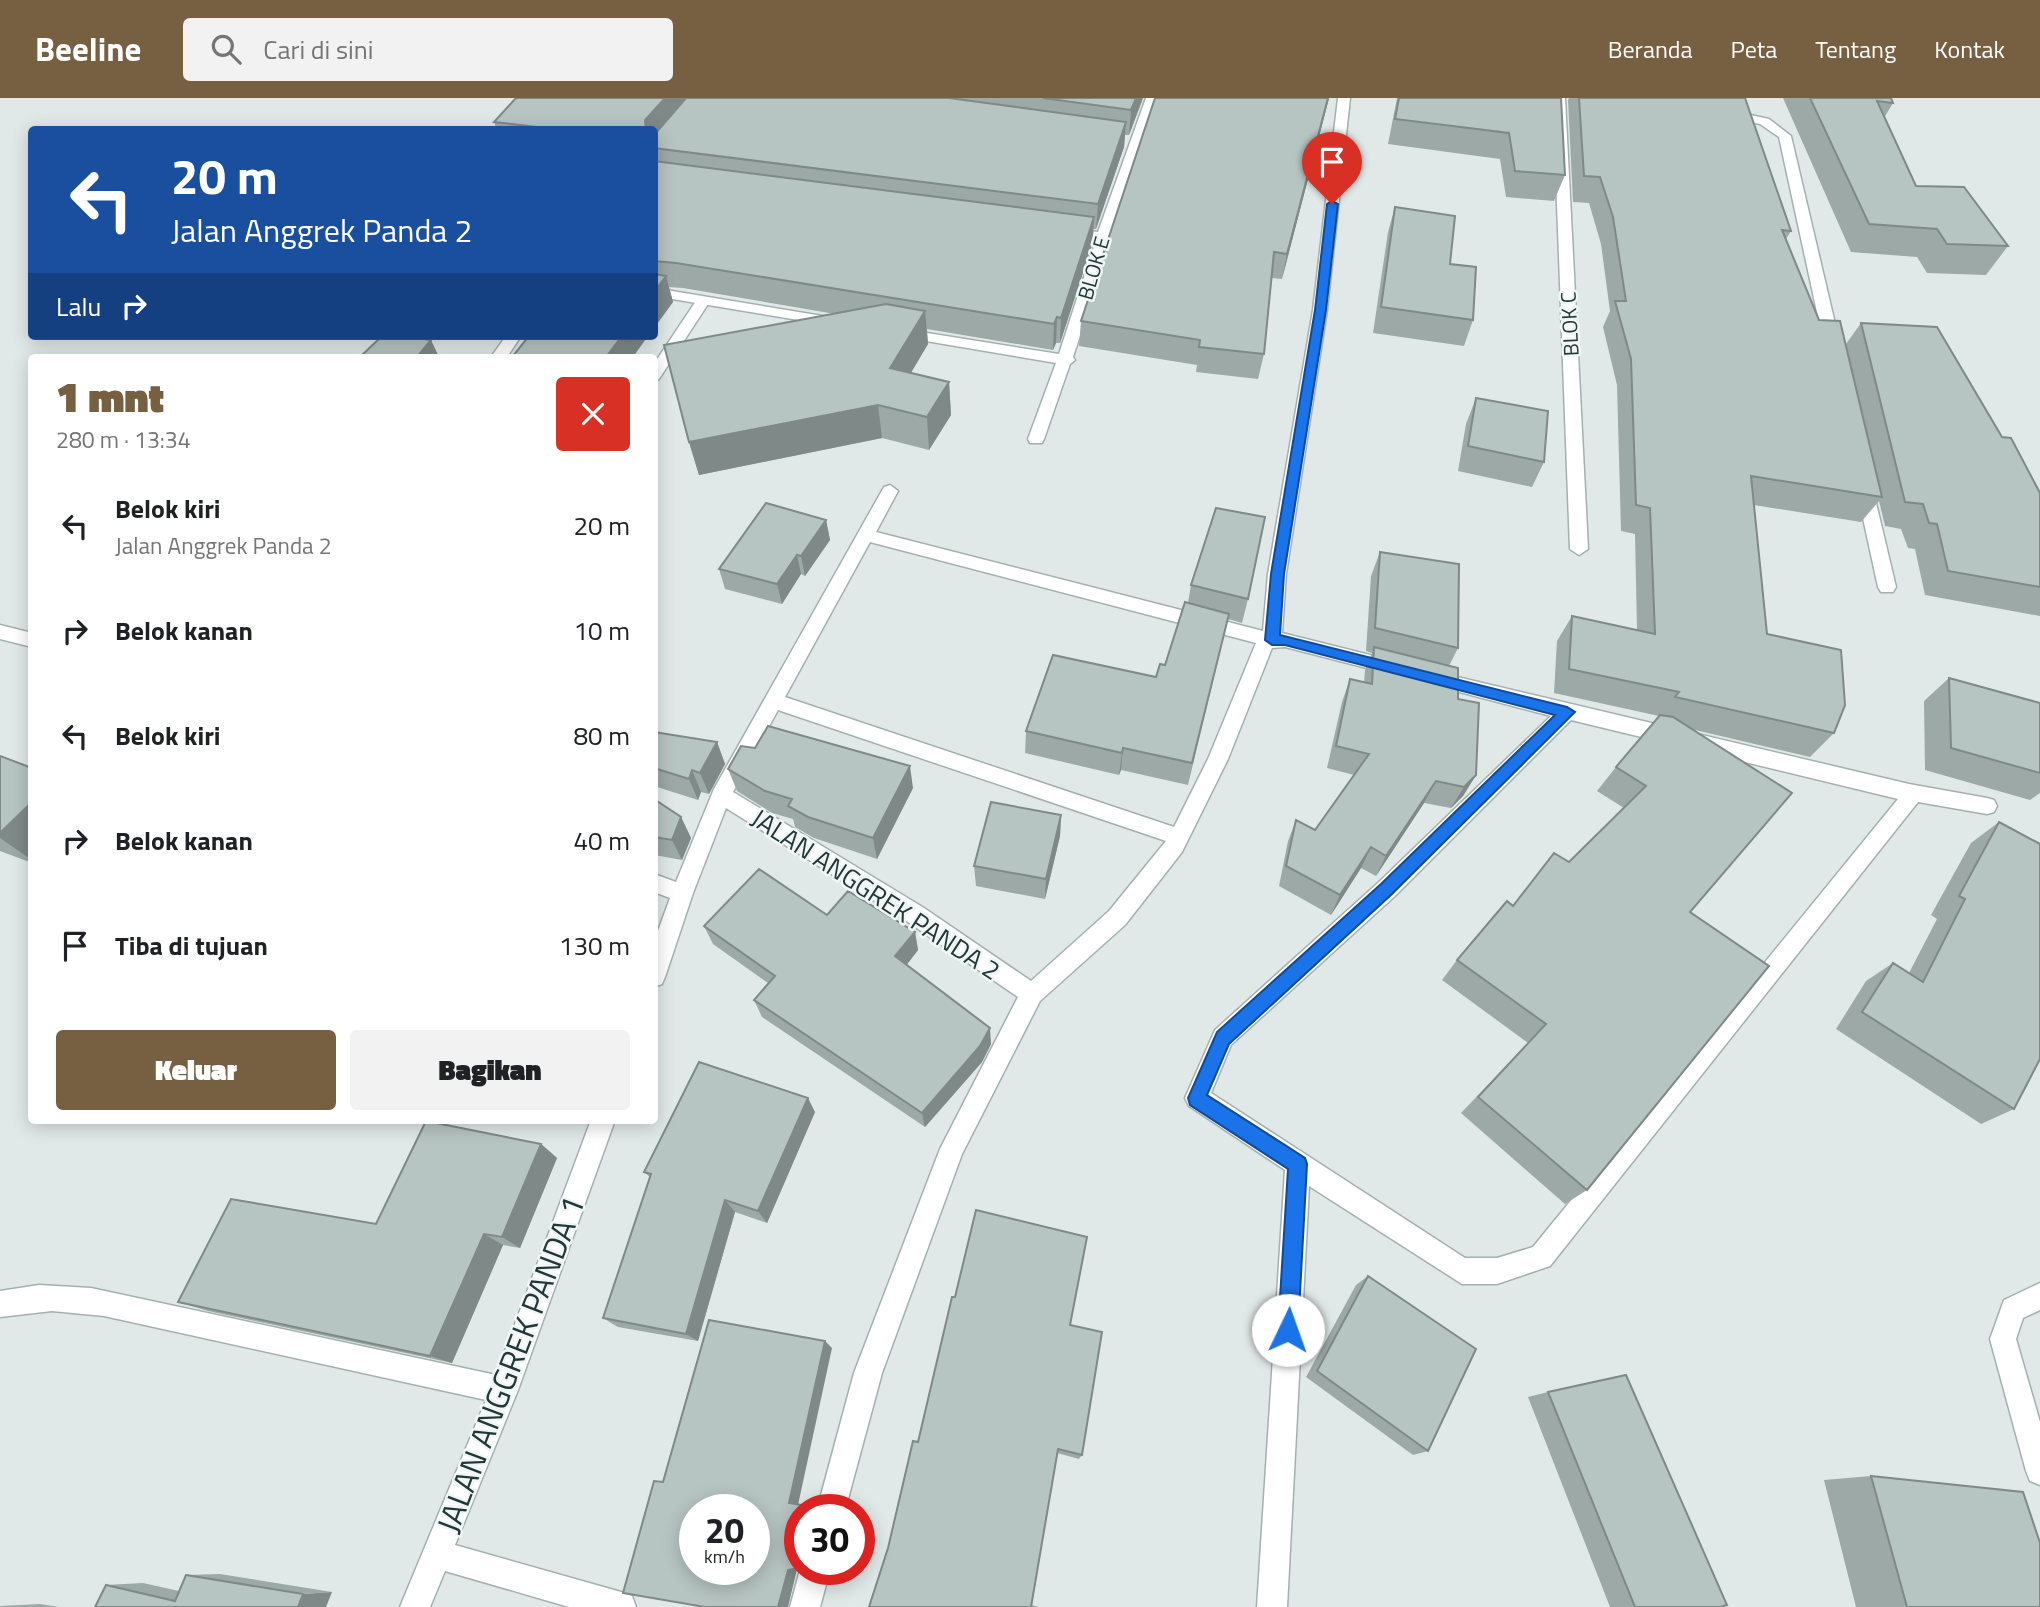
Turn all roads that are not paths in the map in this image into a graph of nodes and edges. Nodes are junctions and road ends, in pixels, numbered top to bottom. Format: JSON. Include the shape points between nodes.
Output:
{"nodes":[{"id":1,"x":1152,"y":98,"type":"edge"},
{"id":2,"x":1344,"y":98,"type":"edge"},
{"id":3,"x":1559,"y":98,"type":"edge"},
{"id":4,"x":1704,"y":111,"type":"edge"},
{"id":5,"x":1048,"y":230,"type":"edge"},
{"id":6,"x":1102,"y":237,"type":"junction"},
{"id":7,"x":658,"y":293,"type":"edge"},
{"id":8,"x":703,"y":301,"type":"junction"},
{"id":9,"x":853,"y":325,"type":"edge"},
{"id":10,"x":880,"y":330,"type":"edge"},
{"id":11,"x":1067,"y":360,"type":"junction"},
{"id":12,"x":1836,"y":362,"type":"edge"},
{"id":13,"x":658,"y":370,"type":"edge"},
{"id":14,"x":1036,"y":439,"type":"dead end"},
{"id":15,"x":1860,"y":468,"type":"edge"},
{"id":16,"x":890,"y":491,"type":"dead end"},
{"id":17,"x":866,"y":535,"type":"junction"},
{"id":18,"x":1579,"y":549,"type":"dead end"},
{"id":19,"x":1887,"y":587,"type":"dead end"},
{"id":20,"x":1,"y":633,"type":"edge"},
{"id":21,"x":28,"y":639,"type":"edge"},
{"id":22,"x":1272,"y":640,"type":"junction"},
{"id":23,"x":773,"y":701,"type":"junction"},
{"id":24,"x":1567,"y":712,"type":"junction"},
{"id":25,"x":1909,"y":792,"type":"junction"},
{"id":26,"x":721,"y":795,"type":"junction"},
{"id":27,"x":1986,"y":806,"type":"dead end"},
{"id":28,"x":1179,"y":837,"type":"junction"},
{"id":29,"x":658,"y":884,"type":"edge"},
{"id":30,"x":682,"y":893,"type":"junction"},
{"id":31,"x":658,"y":965,"type":"edge"},
{"id":32,"x":1032,"y":994,"type":"junction"},
{"id":33,"x":602,"y":1124,"type":"edge"},
{"id":34,"x":1298,"y":1164,"type":"junction"},
{"id":35,"x":2040,"y":1296,"type":"edge"},
{"id":36,"x":0,"y":1304,"type":"edge"},
{"id":37,"x":504,"y":1390,"type":"junction"},
{"id":38,"x":2040,"y":1471,"type":"edge"},
{"id":39,"x":835,"y":1494,"type":"edge"},
{"id":40,"x":437,"y":1554,"type":"junction"},
{"id":41,"x":812,"y":1585,"type":"edge"},
{"id":42,"x":415,"y":1607,"type":"edge"},
{"id":43,"x":621,"y":1607,"type":"edge"},
{"id":44,"x":805,"y":1607,"type":"edge"},
{"id":45,"x":1272,"y":1607,"type":"edge"}],
"edges":[{"from":1,"to":6,"type":"street","name":"BLOK E","via":[[1128,141]]},
{"from":2,"to":22,"type":"street","via":[[1320,310],[1277,574]]},
{"from":3,"to":18,"type":"street","name":"BLOK C"},
{"from":4,"to":12,"type":"street","via":[[1764,120],[1785,136]]},
{"from":5,"to":6,"type":"street"},
{"from":6,"to":11,"type":"street","name":"BLOK E"},
{"from":7,"to":8,"type":"street"},
{"from":8,"to":9,"type":"street"},
{"from":8,"to":13,"type":"street"},
{"from":10,"to":11,"type":"street"},
{"from":11,"to":14,"type":"street","name":"BLOK E"},
{"from":15,"to":19,"type":"street"},
{"from":16,"to":17,"type":"street"},
{"from":17,"to":22,"type":"street"},
{"from":17,"to":23,"type":"street"},
{"from":20,"to":21,"type":"street"},
{"from":22,"to":24,"type":"street"},
{"from":22,"to":28,"type":"street","via":[[1261,651],[1218,759]]},
{"from":23,"to":26,"type":"street"},
{"from":23,"to":28,"type":"street"},
{"from":24,"to":25,"type":"street"},
{"from":24,"to":34,"type":"street","via":[[1387,889],[1223,1038],[1197,1098]]},
{"from":25,"to":27,"type":"street"},
{"from":25,"to":34,"type":"street","via":[[1904,809],[1541,1257],[1497,1271],[1462,1271]]},
{"from":26,"to":30,"type":"street"},
{"from":26,"to":32,"type":"street","name":"JALAN ANGGREK PANDA 2","via":[[916,915]]},
{"from":28,"to":32,"type":"street","via":[[1117,918]]},
{"from":29,"to":30,"type":"street"},
{"from":30,"to":31,"type":"street"},
{"from":32,"to":39,"type":"street","via":[[952,1149],[868,1373]]},
{"from":33,"to":37,"type":"street","name":"JALAN ANGGREK PANDA 1"},
{"from":34,"to":45,"type":"street"},
{"from":35,"to":38,"type":"street","via":[[2013,1310],[2003,1339]]},
{"from":36,"to":37,"type":"street","via":[[67,1297],[104,1303]]},
{"from":37,"to":40,"type":"street","name":"JALAN ANGGREK PANDA 1"},
{"from":40,"to":42,"type":"street","name":"JALAN ANGGREK PANDA 1"},
{"from":40,"to":43,"type":"street"},
{"from":41,"to":44,"type":"street"}]}
